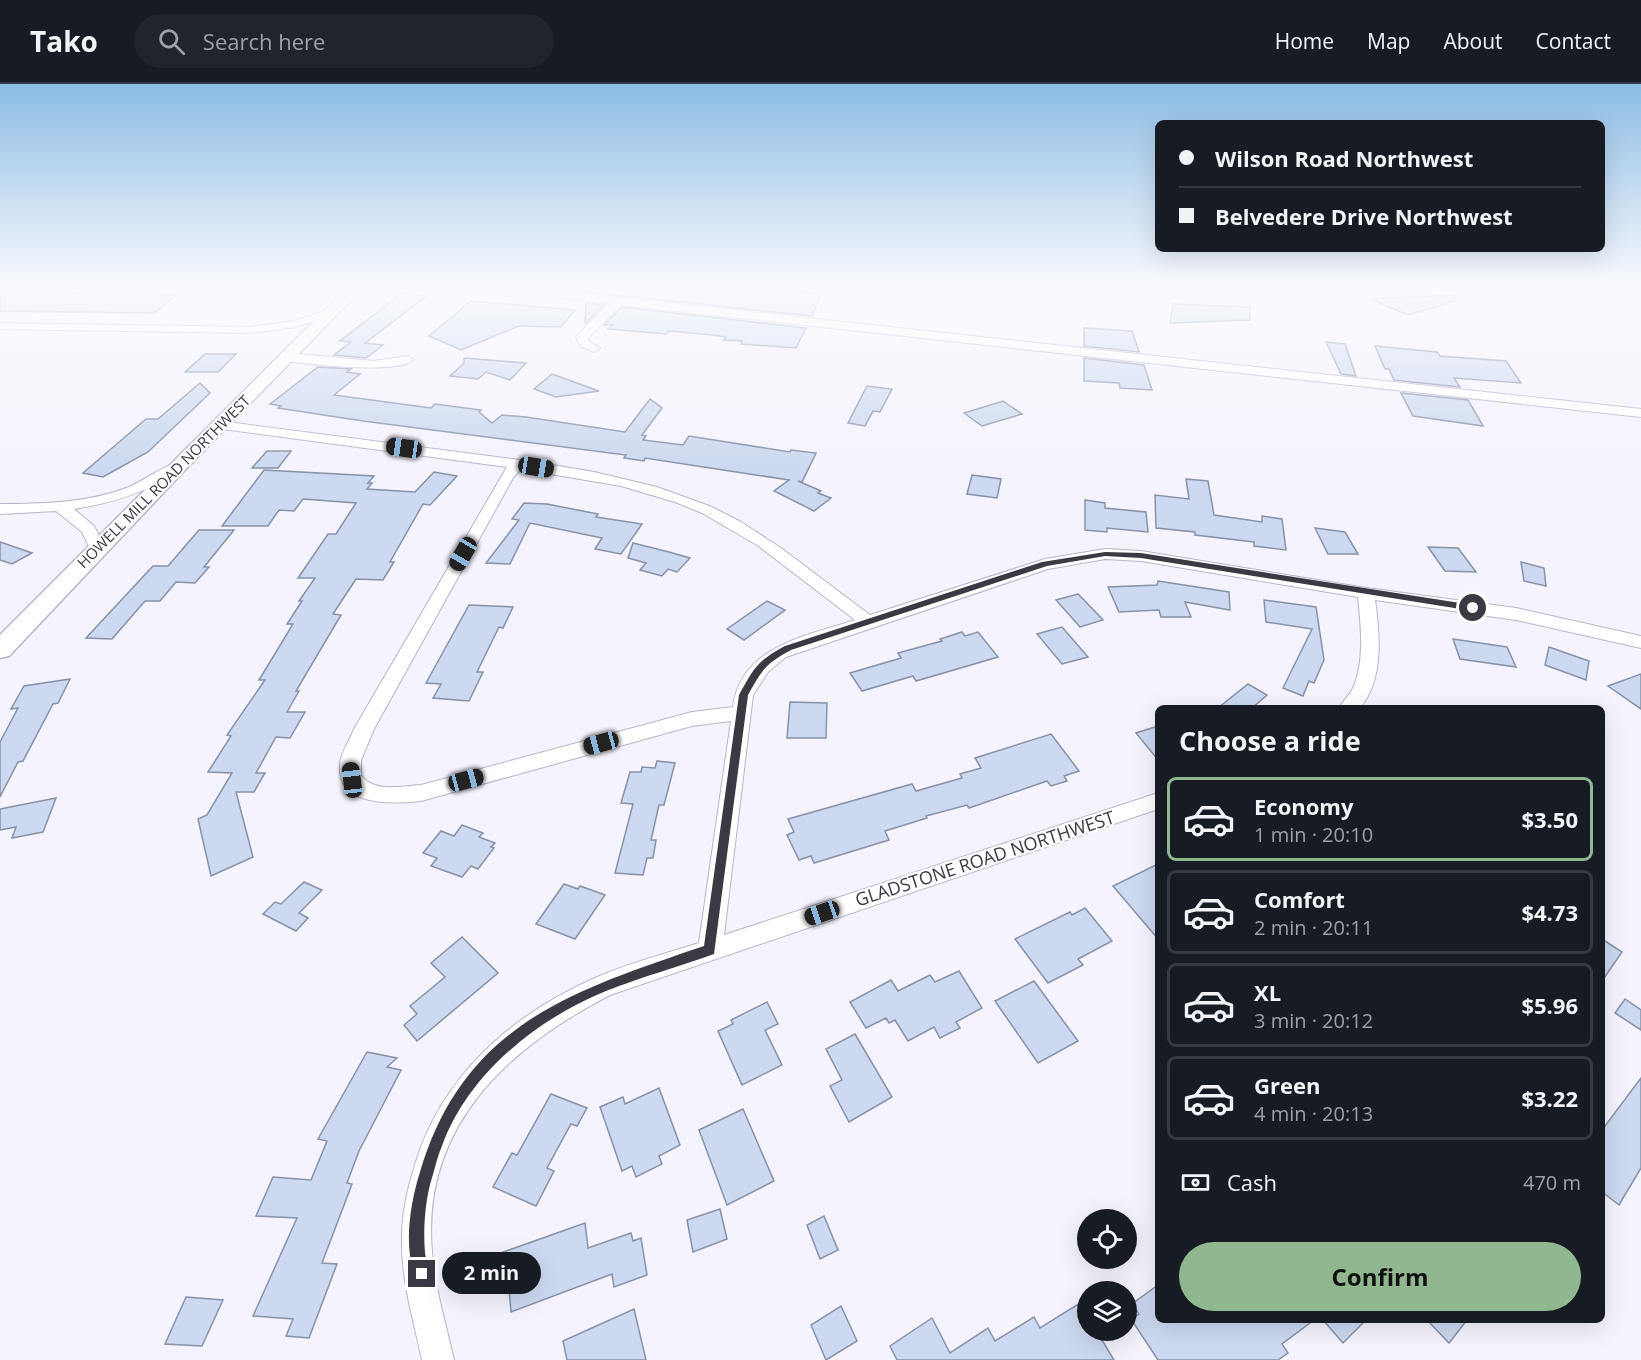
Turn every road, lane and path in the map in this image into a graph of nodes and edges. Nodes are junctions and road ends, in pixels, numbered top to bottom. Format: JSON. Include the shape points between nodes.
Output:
{"nodes":[{"id":1,"x":286,"y":348,"type":"edge"},
{"id":2,"x":289,"y":349,"type":"edge"},
{"id":3,"x":1047,"y":349,"type":"edge"},
{"id":4,"x":408,"y":360,"type":"dead end"},
{"id":5,"x":1641,"y":413,"type":"edge"},
{"id":6,"x":220,"y":425,"type":"junction"},
{"id":7,"x":517,"y":464,"type":"junction"},
{"id":8,"x":177,"y":466,"type":"junction"},
{"id":9,"x":61,"y":508,"type":"junction"},
{"id":10,"x":0,"y":509,"type":"edge"},
{"id":11,"x":97,"y":548,"type":"junction"},
{"id":12,"x":1366,"y":593,"type":"junction"},
{"id":13,"x":867,"y":622,"type":"junction"},
{"id":14,"x":1641,"y":642,"type":"edge"},
{"id":15,"x":0,"y":650,"type":"edge"},
{"id":16,"x":1353,"y":705,"type":"edge"},
{"id":17,"x":741,"y":714,"type":"junction"},
{"id":18,"x":1155,"y":802,"type":"edge"},
{"id":19,"x":710,"y":950,"type":"junction"},
{"id":20,"x":438,"y":1360,"type":"edge"}],
"edges":[{"from":1,"to":6,"type":"main road","name":"HOWELL MILL ROAD NORTHWEST"},
{"from":2,"to":4,"type":"street","via":[[374,365]]},
{"from":3,"to":5,"type":"street"},
{"from":6,"to":7,"type":"street"},
{"from":6,"to":8,"type":"main road","name":"HOWELL MILL ROAD NORTHWEST"},
{"from":7,"to":13,"type":"street","via":[[627,485],[705,510],[764,541]]},
{"from":7,"to":17,"type":"street","via":[[364,729],[350,764],[352,780],[362,790],[376,795],[421,792],[692,718]]},
{"from":8,"to":9,"type":"street","via":[[149,484],[123,494]]},
{"from":8,"to":11,"type":"main road","name":"HOWELL MILL ROAD NORTHWEST"},
{"from":9,"to":10,"type":"street"},
{"from":9,"to":11,"type":"street","via":[[88,526]]},
{"from":11,"to":15,"type":"main road","name":"HOWELL MILL ROAD NORTHWEST"},
{"from":12,"to":13,"type":"street","via":[[1141,556],[1105,554],[1045,564]]},
{"from":12,"to":14,"type":"street","via":[[1516,614]]},
{"from":12,"to":16,"type":"street","via":[[1370,622],[1367,678]]},
{"from":13,"to":17,"type":"street","via":[[788,648],[770,658],[751,680]]},
{"from":17,"to":19,"type":"street"},
{"from":18,"to":19,"type":"street","name":"GLADSTONE ROAD NORTHWEST"},
{"from":19,"to":20,"type":"street","name":"GLADSTONE ROAD NORTHWEST","via":[[604,986],[554,1012],[505,1046],[476,1075],[453,1107],[435,1143],[419,1197],[417,1252]]}]}
